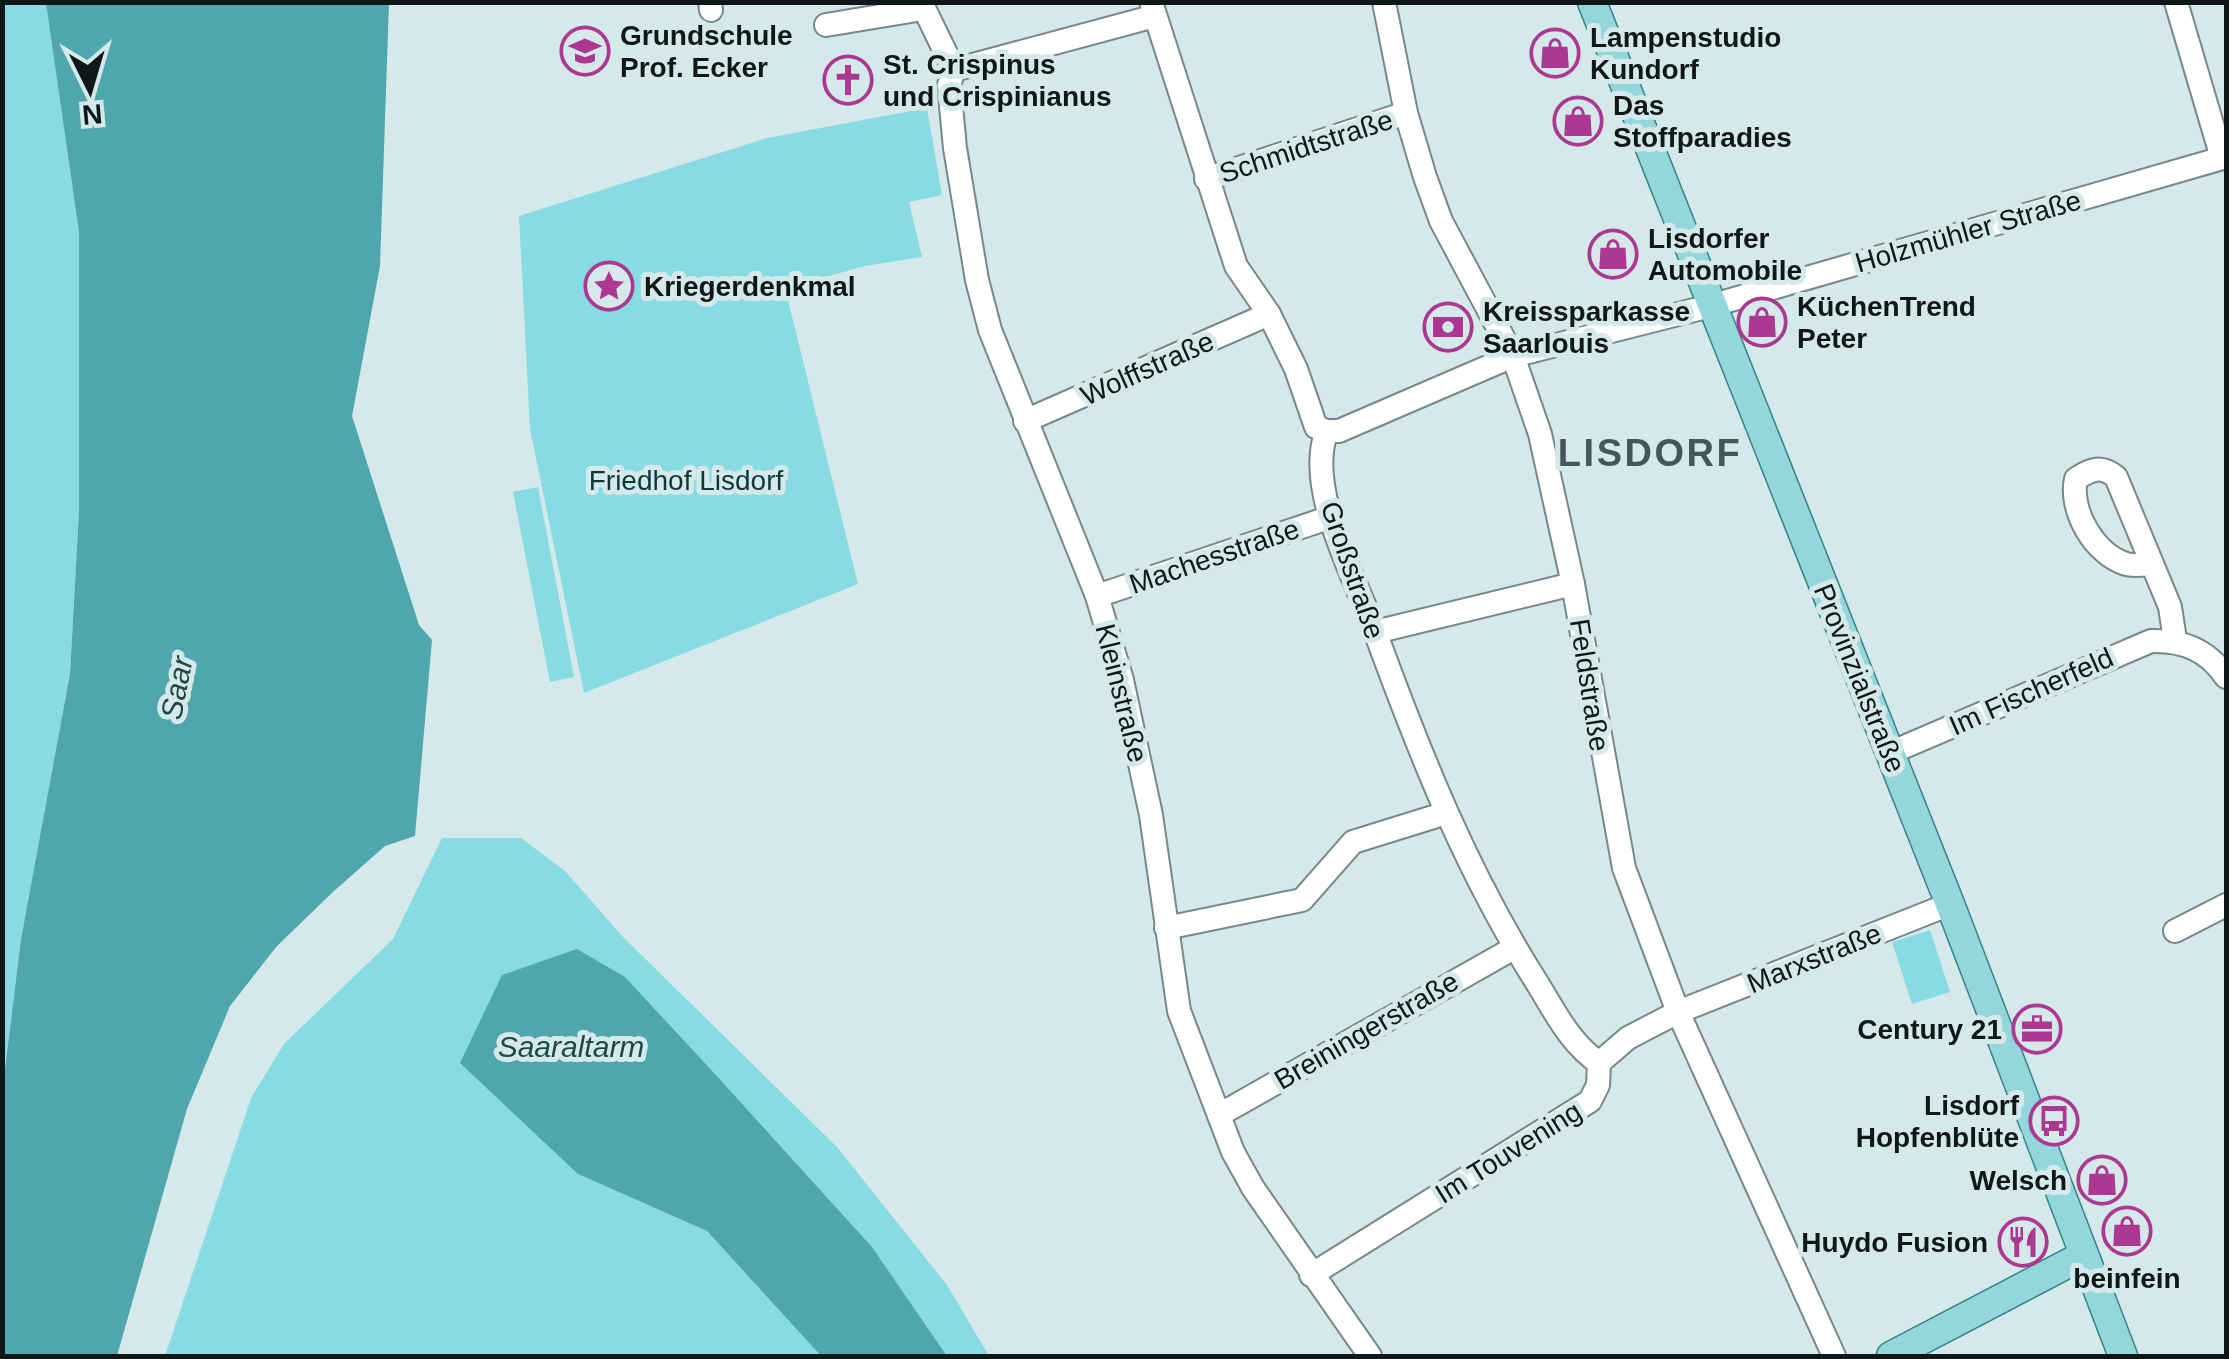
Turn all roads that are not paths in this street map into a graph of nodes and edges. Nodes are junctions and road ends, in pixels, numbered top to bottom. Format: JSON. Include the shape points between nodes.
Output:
{"nodes":[{"id":1,"x":1384,"y":2,"type":"edge"},
{"id":2,"x":1592,"y":2,"type":"edge"},
{"id":3,"x":2176,"y":2,"type":"edge"},
{"id":4,"x":922,"y":6,"type":"edge"},
{"id":5,"x":1153,"y":10,"type":"edge"},
{"id":6,"x":826,"y":25,"type":"dead end"},
{"id":7,"x":954,"y":70,"type":"junction"},
{"id":8,"x":1406,"y":113,"type":"junction"},
{"id":9,"x":2224,"y":158,"type":"edge"},
{"id":10,"x":1206,"y":179,"type":"junction"},
{"id":11,"x":1710,"y":306,"type":"junction"},
{"id":12,"x":1269,"y":314,"type":"junction"},
{"id":13,"x":1513,"y":356,"type":"junction"},
{"id":14,"x":1025,"y":422,"type":"junction"},
{"id":15,"x":1328,"y":432,"type":"junction"},
{"id":16,"x":1331,"y":517,"type":"junction"},
{"id":17,"x":2150,"y":564,"type":"dead end"},
{"id":18,"x":1573,"y":584,"type":"junction"},
{"id":19,"x":1097,"y":596,"type":"junction"},
{"id":20,"x":1375,"y":632,"type":"junction"},
{"id":21,"x":2175,"y":640,"type":"junction"},
{"id":22,"x":2226,"y":677,"type":"edge"},
{"id":23,"x":1890,"y":753,"type":"junction"},
{"id":24,"x":1444,"y":814,"type":"junction"},
{"id":25,"x":1950,"y":904,"type":"junction"},
{"id":26,"x":2226,"y":906,"type":"edge"},
{"id":27,"x":1166,"y":928,"type":"junction"},
{"id":28,"x":2174,"y":931,"type":"dead end"},
{"id":29,"x":1514,"y":948,"type":"junction"},
{"id":30,"x":1678,"y":1012,"type":"junction"},
{"id":31,"x":1598,"y":1063,"type":"junction"},
{"id":32,"x":1219,"y":1115,"type":"junction"},
{"id":33,"x":2084,"y":1255,"type":"junction"},
{"id":34,"x":1312,"y":1275,"type":"junction"},
{"id":35,"x":1370,"y":1356,"type":"edge"},
{"id":36,"x":1834,"y":1356,"type":"edge"},
{"id":37,"x":1891,"y":1356,"type":"edge"},
{"id":38,"x":2123,"y":1356,"type":"edge"}],
"edges":[{"from":1,"to":8,"type":"street","name":"Feldstraße"},
{"from":2,"to":11,"type":"main road","name":"Provinzialstraße"},
{"from":3,"to":9,"type":"street"},
{"from":4,"to":6,"type":"street","name":"Kleinstraße"},
{"from":4,"to":7,"type":"street","name":"Kleinstraße"},
{"from":5,"to":7,"type":"street"},
{"from":5,"to":10,"type":"street"},
{"from":7,"to":14,"type":"street","name":"Kleinstraße","via":[[954,148],[977,280]]},
{"from":8,"to":10,"type":"street","name":"Schmidtstraße"},
{"from":8,"to":13,"type":"street","name":"Feldstraße","via":[[1442,221]]},
{"from":9,"to":11,"type":"street","name":"Holzmühler Straße"},
{"from":10,"to":12,"type":"street","via":[[1236,266]]},
{"from":11,"to":13,"type":"street","name":"Holzmühler Straße"},
{"from":11,"to":23,"type":"main road","name":"Provinzialstraße"},
{"from":12,"to":14,"type":"street","name":"Wolffstraße"},
{"from":12,"to":15,"type":"street","via":[[1316,426]]},
{"from":13,"to":15,"type":"street","name":"Holzmühler Straße"},
{"from":13,"to":18,"type":"street","name":"Feldstraße","via":[[1540,434]]},
{"from":14,"to":19,"type":"street","name":"Kleinstraße"},
{"from":15,"to":16,"type":"street","name":"Großstraße","via":[[1320,456]]},
{"from":16,"to":19,"type":"street","name":"Machesstraße"},
{"from":16,"to":20,"type":"street","name":"Großstraße"},
{"from":17,"to":21,"type":"street","via":[[2170,607]]},
{"from":18,"to":20,"type":"street"},
{"from":18,"to":30,"type":"street","name":"Feldstraße","via":[[1624,868]]},
{"from":19,"to":27,"type":"street","name":"Kleinstraße","via":[[1138,746]]},
{"from":20,"to":24,"type":"street","name":"Großstraße"},
{"from":21,"to":22,"type":"street","via":[[2204,653]]},
{"from":21,"to":23,"type":"street","name":"Im Fischerfeld","via":[[2117,652]]},
{"from":23,"to":25,"type":"main road","name":"Provinzialstraße"},
{"from":24,"to":27,"type":"street","via":[[1353,842],[1302,900]]},
{"from":24,"to":29,"type":"street","name":"Großstraße"},
{"from":25,"to":30,"type":"street","name":"Marxstraße"},
{"from":25,"to":33,"type":"main road","name":"Provinzialstraße"},
{"from":26,"to":28,"type":"street"},
{"from":27,"to":32,"type":"street","name":"Kleinstraße","via":[[1179,1011]]},
{"from":29,"to":31,"type":"street","name":"Großstraße","via":[[1580,1050]]},
{"from":29,"to":32,"type":"street","name":"Breiningerstraße"},
{"from":30,"to":31,"type":"street"},
{"from":30,"to":36,"type":"street","name":"Feldstraße"},
{"from":31,"to":34,"type":"street","name":"Im Touvening","via":[[1590,1101]]},
{"from":32,"to":34,"type":"street","name":"Kleinstraße","via":[[1252,1188]]},
{"from":33,"to":37,"type":"main road"},
{"from":33,"to":38,"type":"main road","name":"Provinzialstraße"},
{"from":34,"to":35,"type":"street","name":"Kleinstraße"}]}
